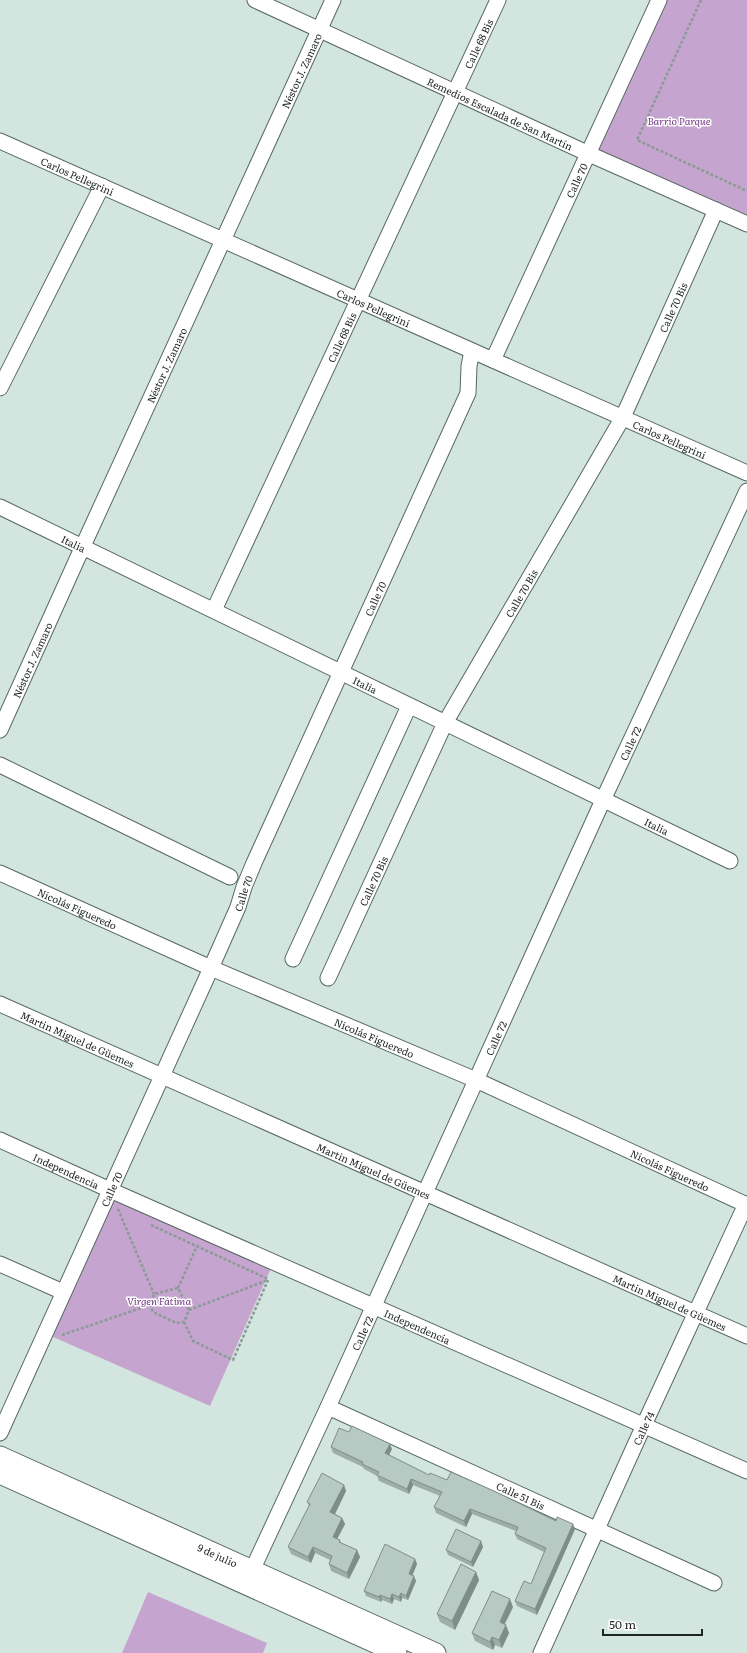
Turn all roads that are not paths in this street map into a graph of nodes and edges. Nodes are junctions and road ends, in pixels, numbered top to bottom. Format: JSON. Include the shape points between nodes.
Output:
{"nodes":[{"id":1,"x":255,"y":0,"type":"edge"},
{"id":2,"x":333,"y":0,"type":"edge"},
{"id":3,"x":498,"y":0,"type":"edge"},
{"id":4,"x":659,"y":0,"type":"edge"},
{"id":5,"x":319,"y":30,"type":"junction"},
{"id":6,"x":455,"y":93,"type":"junction"},
{"id":7,"x":0,"y":141,"type":"edge"},
{"id":8,"x":588,"y":154,"type":"junction"},
{"id":9,"x":102,"y":186,"type":"junction"},
{"id":10,"x":716,"y":210,"type":"junction"},
{"id":11,"x":747,"y":224,"type":"edge"},
{"id":12,"x":223,"y":240,"type":"junction"},
{"id":13,"x":359,"y":299,"type":"junction"},
{"id":14,"x":472,"y":351,"type":"junction"},
{"id":15,"x":494,"y":360,"type":"junction"},
{"id":16,"x":0,"y":388,"type":"edge"},
{"id":17,"x":623,"y":417,"type":"junction"},
{"id":18,"x":747,"y":473,"type":"edge"},
{"id":19,"x":747,"y":491,"type":"edge"},
{"id":20,"x":0,"y":507,"type":"edge"},
{"id":21,"x":83,"y":546,"type":"junction"},
{"id":22,"x":214,"y":610,"type":"junction"},
{"id":23,"x":341,"y":672,"type":"junction"},
{"id":24,"x":409,"y":706,"type":"junction"},
{"id":25,"x":445,"y":723,"type":"junction"},
{"id":26,"x":0,"y":730,"type":"edge"},
{"id":27,"x":0,"y":765,"type":"edge"},
{"id":28,"x":603,"y":800,"type":"junction"},
{"id":29,"x":730,"y":861,"type":"dead end"},
{"id":30,"x":0,"y":874,"type":"edge"},
{"id":31,"x":230,"y":877,"type":"dead end"},
{"id":32,"x":293,"y":959,"type":"dead end"},
{"id":33,"x":211,"y":968,"type":"junction"},
{"id":34,"x":328,"y":978,"type":"dead end"},
{"id":35,"x":0,"y":1004,"type":"edge"},
{"id":36,"x":161,"y":1076,"type":"junction"},
{"id":37,"x":476,"y":1080,"type":"junction"},
{"id":38,"x":0,"y":1140,"type":"edge"},
{"id":39,"x":110,"y":1190,"type":"junction"},
{"id":40,"x":425,"y":1193,"type":"junction"},
{"id":41,"x":747,"y":1205,"type":"edge"},
{"id":42,"x":0,"y":1264,"type":"edge"},
{"id":43,"x":63,"y":1292,"type":"junction"},
{"id":44,"x":373,"y":1306,"type":"junction"},
{"id":45,"x":696,"y":1313,"type":"junction"},
{"id":46,"x":747,"y":1336,"type":"edge"},
{"id":47,"x":328,"y":1407,"type":"junction"},
{"id":48,"x":644,"y":1425,"type":"junction"},
{"id":49,"x":0,"y":1433,"type":"edge"},
{"id":50,"x":0,"y":1456,"type":"edge"},
{"id":51,"x":747,"y":1471,"type":"edge"},
{"id":52,"x":0,"y":1474,"type":"edge"},
{"id":53,"x":597,"y":1530,"type":"junction"},
{"id":54,"x":249,"y":1577,"type":"junction"},
{"id":55,"x":714,"y":1583,"type":"dead end"},
{"id":56,"x":397,"y":1653,"type":"edge"},
{"id":57,"x":436,"y":1653,"type":"edge"},
{"id":58,"x":541,"y":1653,"type":"edge"}],
"edges":[{"from":1,"to":5,"type":"street","name":"Remedios Escalada de San Martín"},
{"from":2,"to":5,"type":"street","name":"Néstor J. Zamaro"},
{"from":3,"to":6,"type":"street","name":"Calle 68 Bis"},
{"from":4,"to":8,"type":"street","name":"Calle 70"},
{"from":5,"to":6,"type":"street","name":"Remedios Escalada de San Martín"},
{"from":5,"to":12,"type":"street","name":"Néstor J. Zamaro"},
{"from":6,"to":8,"type":"street","name":"Remedios Escalada de San Martín"},
{"from":6,"to":13,"type":"street","name":"Calle 68 Bis"},
{"from":7,"to":9,"type":"street","name":"Carlos Pellegrini"},
{"from":8,"to":10,"type":"street","name":"Remedios Escalada de San Martín"},
{"from":8,"to":15,"type":"street","name":"Calle 70"},
{"from":9,"to":12,"type":"street","name":"Carlos Pellegrini"},
{"from":9,"to":16,"type":"street"},
{"from":10,"to":11,"type":"street","name":"Remedios Escalada de San Martín"},
{"from":10,"to":17,"type":"street","name":"Calle 70 Bis"},
{"from":12,"to":13,"type":"street","name":"Carlos Pellegrini"},
{"from":12,"to":21,"type":"street","name":"Néstor J. Zamaro"},
{"from":13,"to":14,"type":"street","name":"Carlos Pellegrini"},
{"from":13,"to":22,"type":"street","name":"Calle 68 Bis"},
{"from":14,"to":15,"type":"street","name":"Carlos Pellegrini"},
{"from":14,"to":23,"type":"street","name":"Calle 70","via":[[468,393]]},
{"from":15,"to":17,"type":"street","name":"Carlos Pellegrini"},
{"from":17,"to":18,"type":"street","name":"Carlos Pellegrini"},
{"from":17,"to":25,"type":"street","name":"Calle 70 Bis"},
{"from":19,"to":28,"type":"street","name":"Calle 72"},
{"from":20,"to":21,"type":"street","name":"Italia"},
{"from":21,"to":22,"type":"street","name":"Italia"},
{"from":21,"to":26,"type":"street","name":"Néstor J. Zamaro"},
{"from":22,"to":23,"type":"street","name":"Italia"},
{"from":23,"to":24,"type":"street","name":"Italia"},
{"from":23,"to":33,"type":"street","name":"Calle 70","via":[[251,869],[238,907]]},
{"from":24,"to":25,"type":"street","name":"Italia"},
{"from":24,"to":32,"type":"street"},
{"from":25,"to":28,"type":"street","name":"Italia"},
{"from":25,"to":34,"type":"street","name":"Calle 70 Bis"},
{"from":27,"to":31,"type":"street"},
{"from":28,"to":29,"type":"street","name":"Italia"},
{"from":28,"to":37,"type":"street","name":"Calle 72"},
{"from":30,"to":33,"type":"street","name":"Nicolás Figueredo"},
{"from":33,"to":36,"type":"street","name":"Calle 70"},
{"from":33,"to":37,"type":"street","name":"Nicolás Figueredo"},
{"from":35,"to":36,"type":"street","name":"Martin Miguel de Güemes"},
{"from":36,"to":39,"type":"street","name":"Calle 70"},
{"from":36,"to":40,"type":"street","name":"Martin Miguel de Güemes"},
{"from":37,"to":40,"type":"street","name":"Calle 72"},
{"from":37,"to":41,"type":"street","name":"Nicolás Figueredo"},
{"from":38,"to":39,"type":"street","name":"Independencia"},
{"from":39,"to":43,"type":"street","name":"Calle 70"},
{"from":39,"to":44,"type":"street","name":"Independencia"},
{"from":40,"to":44,"type":"street","name":"Calle 72"},
{"from":40,"to":45,"type":"street","name":"Martin Miguel de Güemes"},
{"from":41,"to":45,"type":"street","name":"Calle 74"},
{"from":42,"to":43,"type":"street"},
{"from":43,"to":49,"type":"street","name":"Calle 70"},
{"from":44,"to":47,"type":"street","name":"Calle 72"},
{"from":44,"to":48,"type":"street","name":"Independencia"},
{"from":45,"to":46,"type":"street","name":"Martin Miguel de Güemes"},
{"from":45,"to":48,"type":"street","name":"Calle 74"},
{"from":47,"to":53,"type":"street","name":"Calle 51 Bis"},
{"from":47,"to":54,"type":"street","name":"Calle 72"},
{"from":48,"to":51,"type":"street","name":"Independencia"},
{"from":48,"to":53,"type":"street","name":"Calle 74"},
{"from":50,"to":54,"type":"main road","name":"9 de julio"},
{"from":52,"to":54,"type":"main road","name":"9 de julio"},
{"from":53,"to":55,"type":"street","name":"Calle 51 Bis"},
{"from":53,"to":58,"type":"street","name":"Calle 74"},
{"from":54,"to":56,"type":"main road","name":"9 de julio"},
{"from":54,"to":57,"type":"main road","name":"9 de julio"}]}
